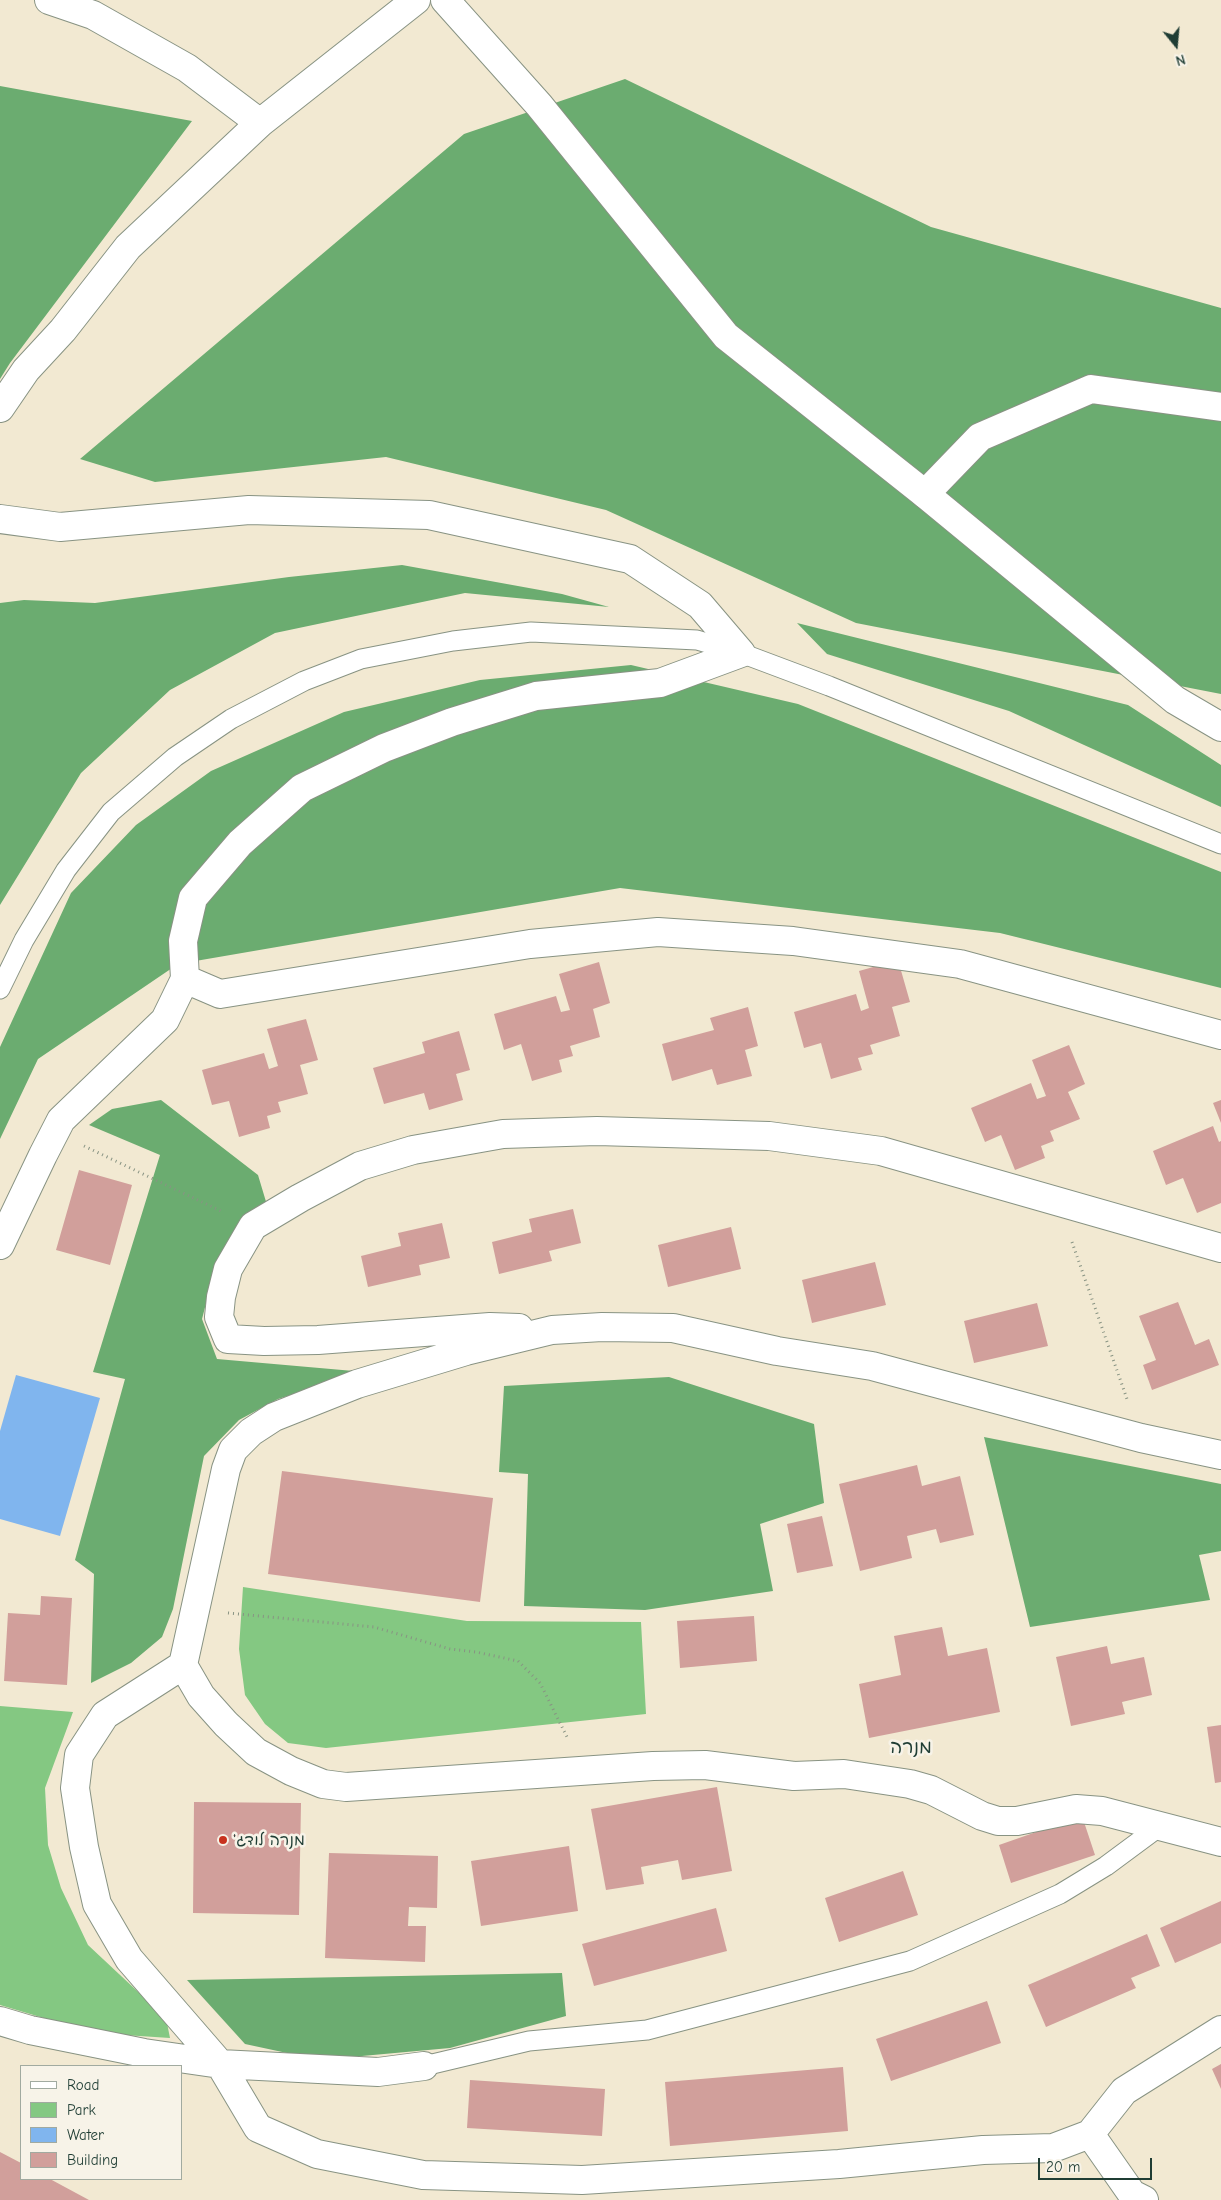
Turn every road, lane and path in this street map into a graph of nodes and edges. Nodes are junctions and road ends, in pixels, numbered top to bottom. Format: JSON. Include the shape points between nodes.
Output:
{"nodes":[{"id":1,"x":49,"y":0,"type":"edge"},
{"id":2,"x":416,"y":0,"type":"edge"},
{"id":3,"x":445,"y":0,"type":"edge"},
{"id":4,"x":260,"y":123,"type":"junction"},
{"id":5,"x":1221,"y":407,"type":"edge"},
{"id":6,"x":0,"y":408,"type":"edge"},
{"id":7,"x":925,"y":494,"type":"junction"},
{"id":8,"x":0,"y":519,"type":"edge"},
{"id":9,"x":741,"y":653,"type":"junction"},
{"id":10,"x":1221,"y":727,"type":"edge"},
{"id":11,"x":1221,"y":844,"type":"edge"},
{"id":12,"x":185,"y":979,"type":"junction"},
{"id":13,"x":0,"y":989,"type":"edge"},
{"id":14,"x":1221,"y":1035,"type":"edge"},
{"id":15,"x":55,"y":1132,"type":"junction"},
{"id":16,"x":1058,"y":1201,"type":"junction"},
{"id":17,"x":253,"y":1226,"type":"junction"},
{"id":18,"x":0,"y":1245,"type":"edge"},
{"id":19,"x":1221,"y":1248,"type":"edge"},
{"id":20,"x":552,"y":1330,"type":"junction"},
{"id":21,"x":1140,"y":1438,"type":"junction"},
{"id":22,"x":1221,"y":1455,"type":"edge"},
{"id":23,"x":193,"y":1610,"type":"junction"},
{"id":24,"x":182,"y":1665,"type":"junction"},
{"id":25,"x":584,"y":1771,"type":"junction"},
{"id":26,"x":1160,"y":1826,"type":"junction"},
{"id":27,"x":1221,"y":1842,"type":"edge"},
{"id":28,"x":0,"y":2021,"type":"edge"},
{"id":29,"x":1221,"y":2030,"type":"edge"},
{"id":30,"x":220,"y":2064,"type":"junction"},
{"id":31,"x":424,"y":2066,"type":"joint"},
{"id":32,"x":1090,"y":2134,"type":"junction"},
{"id":33,"x":1144,"y":2200,"type":"edge"}],
"edges":[{"from":1,"to":4,"type":"street","via":[[93,15],[187,68]]},
{"from":2,"to":4,"type":"street"},
{"from":3,"to":7,"type":"street","via":[[539,105],[726,336]]},
{"from":4,"to":6,"type":"street","via":[[128,247],[63,330],[26,370]]},
{"from":5,"to":7,"type":"street","via":[[1091,389],[980,437]]},
{"from":7,"to":10,"type":"street","via":[[1175,700]]},
{"from":8,"to":9,"type":"street","via":[[60,527],[249,510],[429,514],[630,559],[700,605]]},
{"from":9,"to":11,"type":"lane"},
{"from":9,"to":12,"type":"street","via":[[660,683],[536,696],[452,722],[384,748],[302,788],[240,843],[193,898],[183,941]]},
{"from":9,"to":13,"type":"lane","via":[[698,640],[531,632],[453,641],[361,659],[304,681],[231,719],[183,751],[111,812],[66,870],[24,940]]},
{"from":12,"to":14,"type":"street","via":[[220,994],[530,944],[658,932],[793,942],[960,964]]},
{"from":12,"to":15,"type":"street","via":[[164,1020],[61,1120]]},
{"from":15,"to":17,"type":"path"},
{"from":15,"to":18,"type":"street"},
{"from":16,"to":17,"type":"street","via":[[881,1151],[769,1136],[597,1131],[503,1134],[413,1150],[360,1166]]},
{"from":16,"to":19,"type":"street"},
{"from":16,"to":21,"type":"path"},
{"from":17,"to":20,"type":"street","via":[[228,1269],[221,1297],[219,1317],[228,1339],[318,1340],[490,1326]]},
{"from":20,"to":21,"type":"street","via":[[673,1328],[777,1351],[872,1366]]},
{"from":20,"to":23,"type":"street","via":[[466,1351],[357,1384],[274,1417],[251,1432],[233,1450],[226,1469]]},
{"from":21,"to":22,"type":"street"},
{"from":23,"to":24,"type":"street"},
{"from":23,"to":25,"type":"path","via":[[374,1627],[450,1649],[518,1661],[540,1683]]},
{"from":24,"to":25,"type":"street","via":[[201,1696],[256,1752],[324,1784],[346,1787]]},
{"from":24,"to":30,"type":"street","via":[[105,1715],[79,1755],[75,1788],[97,1904],[129,1959]]},
{"from":25,"to":26,"type":"street","via":[[705,1765],[794,1776],[844,1774],[931,1790],[998,1821],[1016,1822],[1076,1809],[1102,1811]]},
{"from":26,"to":27,"type":"street"},
{"from":26,"to":31,"type":"lane","via":[[1106,1866],[1060,1894],[910,1961],[647,2030],[529,2041]]},
{"from":28,"to":30,"type":"street","via":[[144,2053]]},
{"from":29,"to":32,"type":"street","via":[[1124,2091]]},
{"from":30,"to":31,"type":"street","via":[[378,2072]]},
{"from":30,"to":32,"type":"street","via":[[258,2128],[317,2154],[423,2176],[582,2180],[829,2165],[983,2150],[1053,2148]]},
{"from":32,"to":33,"type":"street","via":[[1132,2194]]}]}
